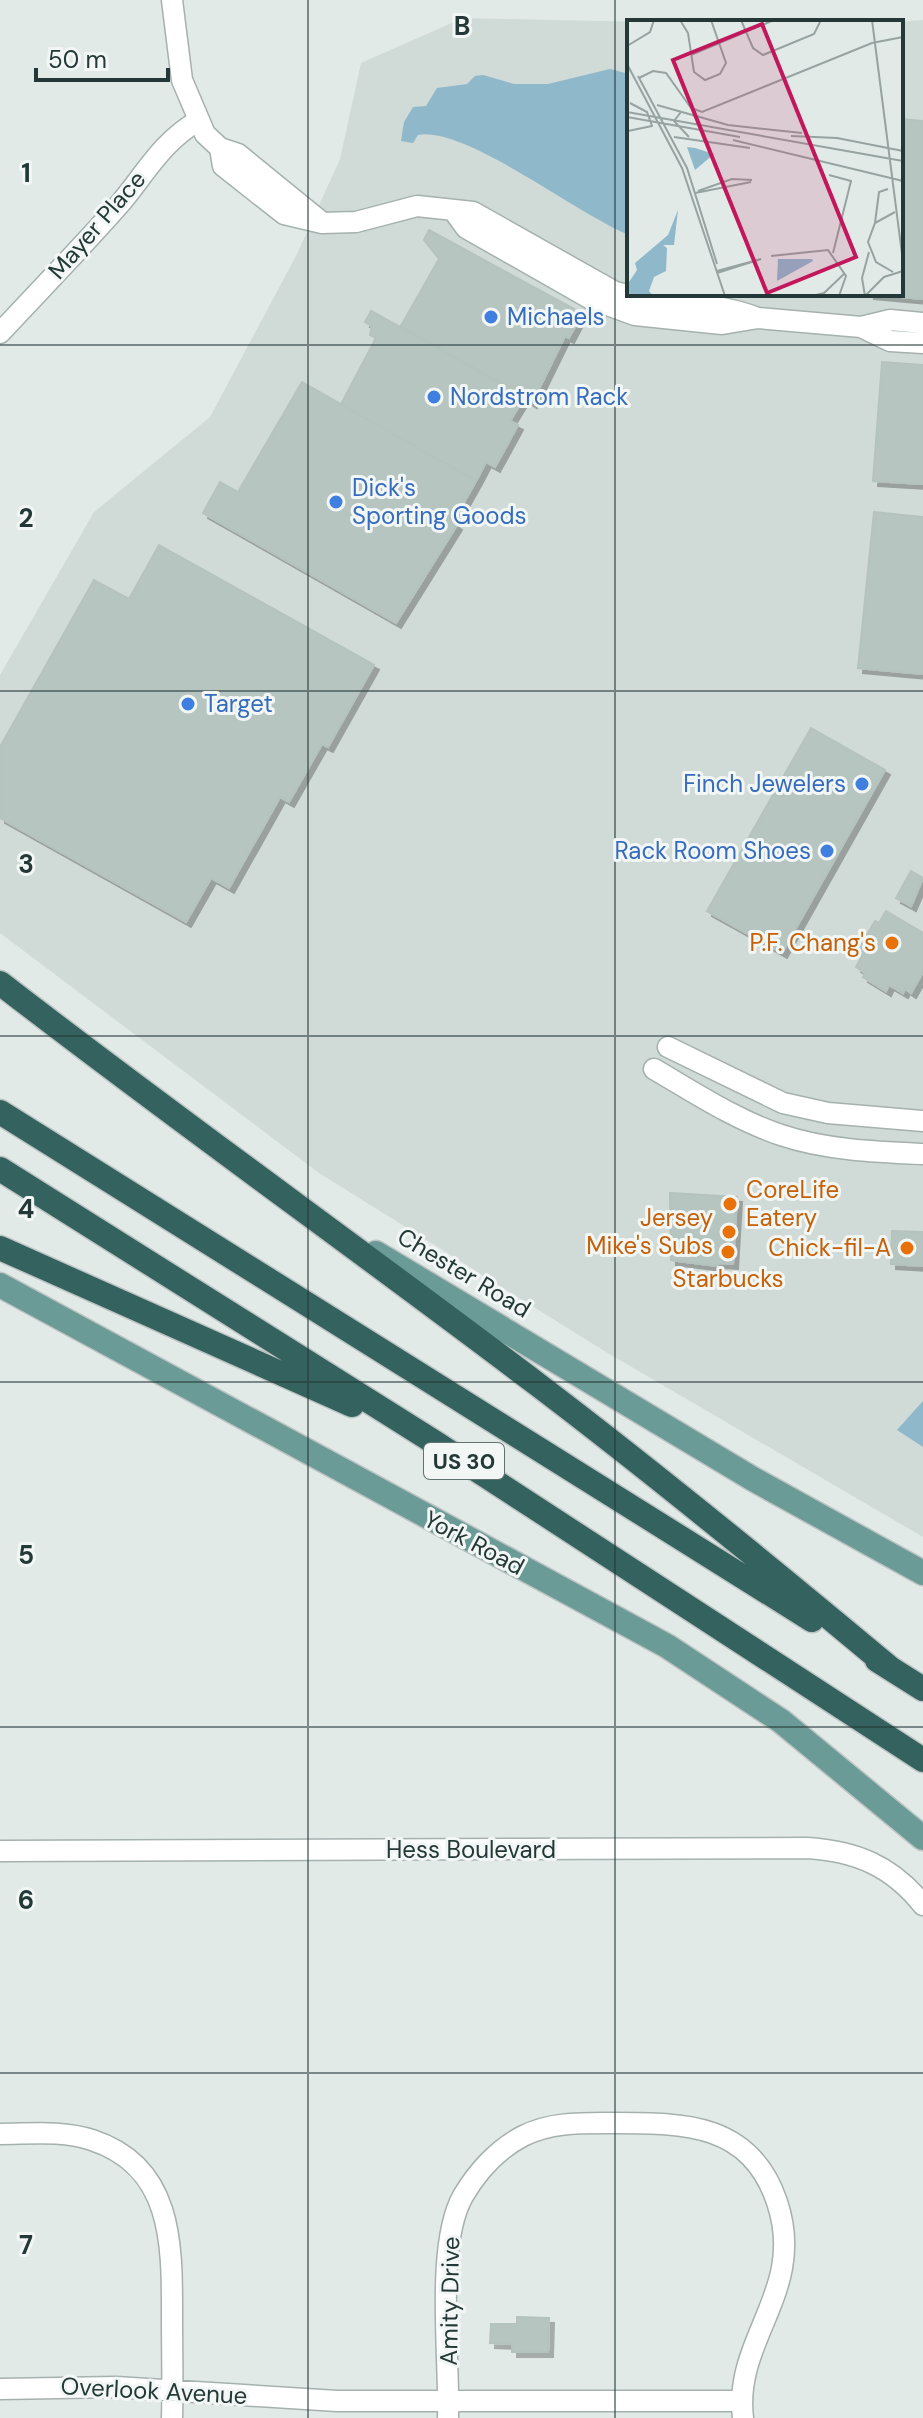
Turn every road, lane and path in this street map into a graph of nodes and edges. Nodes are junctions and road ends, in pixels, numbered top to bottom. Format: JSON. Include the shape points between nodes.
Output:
{"nodes":[{"id":1,"x":172,"y":0,"type":"edge"},
{"id":2,"x":198,"y":121,"type":"junction"},
{"id":3,"x":923,"y":323,"type":"edge"},
{"id":4,"x":861,"y":327,"type":"junction"},
{"id":5,"x":0,"y":333,"type":"edge"},
{"id":6,"x":923,"y":343,"type":"edge"},
{"id":7,"x":0,"y":983,"type":"edge"},
{"id":8,"x":668,"y":1047,"type":"dead end"},
{"id":9,"x":654,"y":1069,"type":"dead end"},
{"id":10,"x":0,"y":1112,"type":"edge"},
{"id":11,"x":923,"y":1121,"type":"edge"},
{"id":12,"x":923,"y":1154,"type":"edge"},
{"id":13,"x":0,"y":1169,"type":"edge"},
{"id":14,"x":272,"y":1191,"type":"junction"},
{"id":15,"x":0,"y":1248,"type":"edge"},
{"id":16,"x":0,"y":1285,"type":"edge"},
{"id":17,"x":434,"y":1442,"type":"junction"},
{"id":18,"x":923,"y":1573,"type":"edge"},
{"id":19,"x":890,"y":1668,"type":"junction"},
{"id":20,"x":923,"y":1689,"type":"edge"},
{"id":21,"x":923,"y":1760,"type":"edge"},
{"id":22,"x":923,"y":1838,"type":"edge"},
{"id":23,"x":0,"y":1851,"type":"edge"},
{"id":24,"x":923,"y":1905,"type":"edge"},
{"id":25,"x":0,"y":2134,"type":"edge"},
{"id":26,"x":0,"y":2389,"type":"edge"},
{"id":27,"x":173,"y":2390,"type":"junction"},
{"id":28,"x":448,"y":2410,"type":"edge"},
{"id":29,"x":742,"y":2410,"type":"edge"},
{"id":30,"x":172,"y":2418,"type":"edge"}],
"edges":[{"from":1,"to":2,"type":"street","via":[[182,80]]},
{"from":2,"to":4,"type":"street","via":[[220,148],[223,166],[284,214],[322,223],[356,222],[417,206],[453,210],[466,228],[635,315],[722,324],[758,318]]},
{"from":2,"to":5,"type":"street","name":"Mayer Place","via":[[153,159],[120,204]]},
{"from":3,"to":4,"type":"street","via":[[890,320]]},
{"from":4,"to":6,"type":"street","via":[[890,341]]},
{"from":7,"to":14,"type":"highway","name":"Chester Road"},
{"from":8,"to":11,"type":"street","via":[[783,1103],[828,1113]]},
{"from":9,"to":12,"type":"street","via":[[723,1110],[782,1135],[826,1145]]},
{"from":10,"to":19,"type":"highway","number":"US 30"},
{"from":13,"to":17,"type":"highway","number":"US 30"},
{"from":14,"to":18,"type":"main road","name":"Chester Road","via":[[753,1479]]},
{"from":14,"to":19,"type":"highway","via":[[537,1384]]},
{"from":15,"to":17,"type":"highway"},
{"from":16,"to":22,"type":"main road","name":"York Road","via":[[667,1646],[781,1721]]},
{"from":17,"to":21,"type":"highway","number":"US 30"},
{"from":19,"to":20,"type":"highway","number":"US 30"},
{"from":23,"to":24,"type":"street","name":"Hess Boulevard","via":[[833,1849],[872,1861]]},
{"from":25,"to":27,"type":"street","via":[[88,2138],[116,2151],[151,2184],[164,2212],[173,2259]]},
{"from":26,"to":27,"type":"street","name":"Overlook Avenue"},
{"from":27,"to":28,"type":"street","name":"Overlook Avenue"},
{"from":27,"to":30,"type":"street"},
{"from":28,"to":29,"type":"street","name":"Overlook Avenue"},
{"from":28,"to":29,"type":"street","name":"Amity Drive","via":[[452,2225],[473,2180],[509,2145],[551,2126],[667,2123],[706,2128],[741,2149],[764,2174],[783,2224],[783,2271],[745,2370]]}]}
